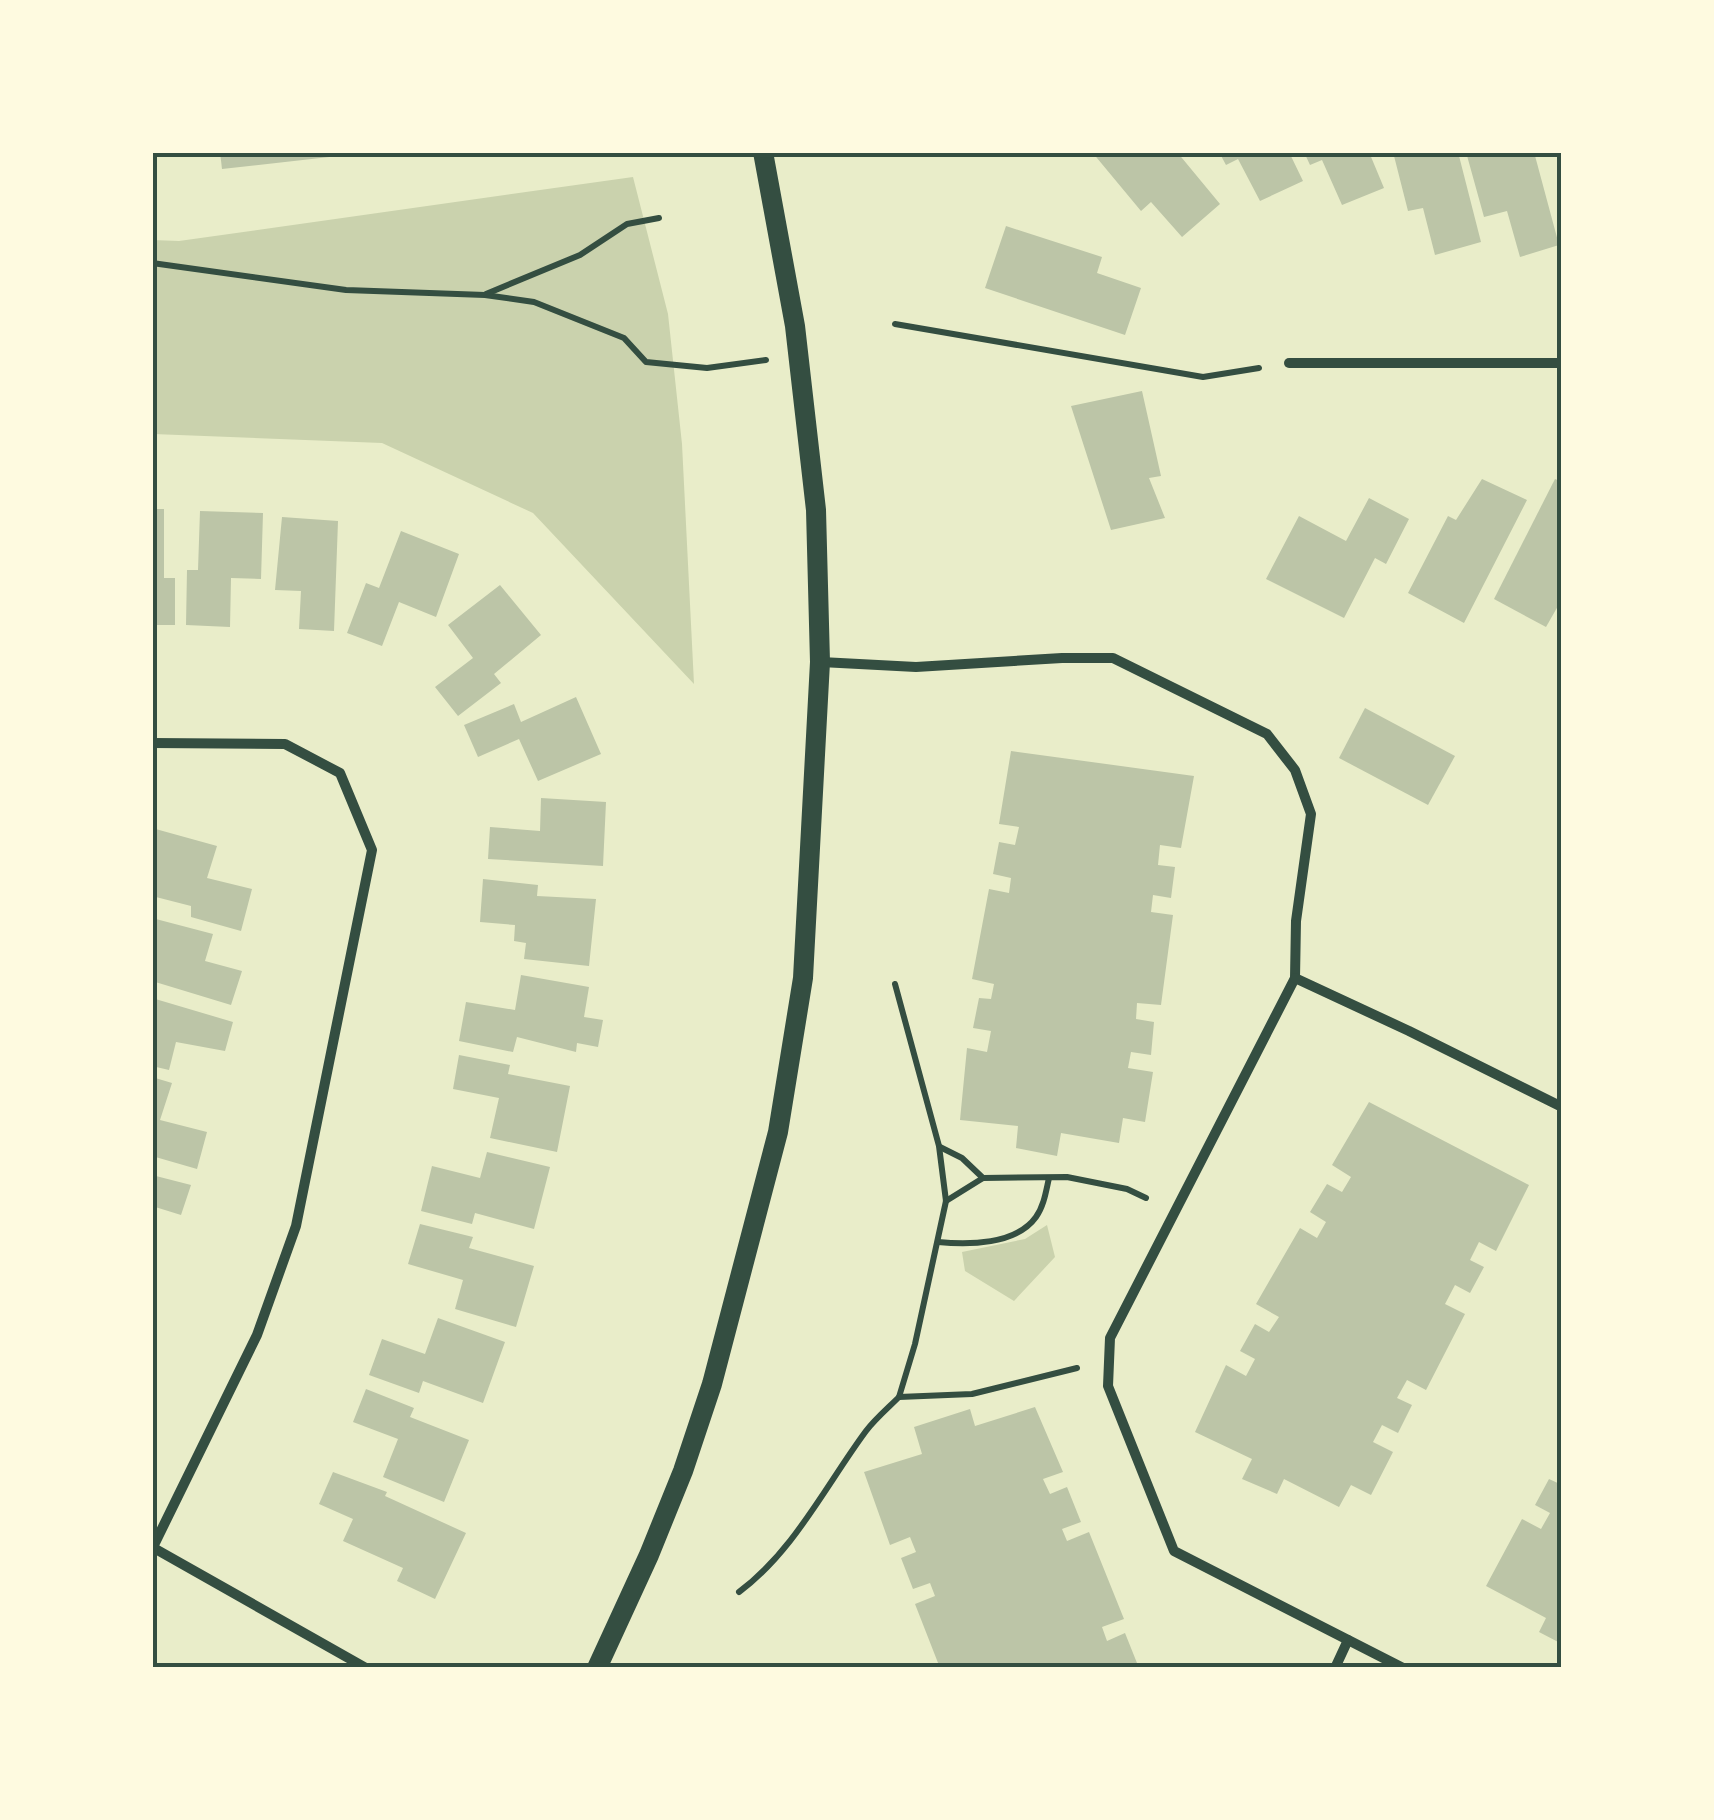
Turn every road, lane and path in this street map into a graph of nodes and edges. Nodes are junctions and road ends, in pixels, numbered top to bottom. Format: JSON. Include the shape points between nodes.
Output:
{"nodes":[{"id":1,"x":763,"y":152,"type":"edge"},
{"id":2,"x":660,"y":218,"type":"dead end"},
{"id":3,"x":152,"y":263,"type":"edge"},
{"id":4,"x":485,"y":295,"type":"junction"},
{"id":5,"x":895,"y":324,"type":"dead end"},
{"id":6,"x":799,"y":355,"type":"junction"},
{"id":7,"x":1289,"y":363,"type":"joint"},
{"id":8,"x":1562,"y":363,"type":"edge"},
{"id":9,"x":820,"y":662,"type":"junction"},
{"id":10,"x":152,"y":743,"type":"edge"},
{"id":11,"x":1294,"y":978,"type":"junction"},
{"id":12,"x":895,"y":984,"type":"dead end"},
{"id":13,"x":1562,"y":1107,"type":"edge"},
{"id":14,"x":939,"y":1146,"type":"junction"},
{"id":15,"x":983,"y":1178,"type":"junction"},
{"id":16,"x":1049,"y":1178,"type":"junction"},
{"id":17,"x":946,"y":1201,"type":"junction"},
{"id":18,"x":1175,"y":1212,"type":"junction"},
{"id":19,"x":938,"y":1242,"type":"junction"},
{"id":20,"x":1107,"y":1360,"type":"junction"},
{"id":21,"x":899,"y":1397,"type":"junction"},
{"id":22,"x":153,"y":1547,"type":"edge"},
{"id":23,"x":739,"y":1592,"type":"dead end"},
{"id":24,"x":1348,"y":1640,"type":"junction"},
{"id":25,"x":366,"y":1668,"type":"edge"},
{"id":26,"x":597,"y":1668,"type":"edge"},
{"id":27,"x":1335,"y":1668,"type":"edge"},
{"id":28,"x":1403,"y":1668,"type":"edge"}],
"edges":[{"from":1,"to":6,"type":"main road"},
{"from":2,"to":4,"type":"path","via":[[627,224],[580,255]]},
{"from":3,"to":4,"type":"path","via":[[346,290]]},
{"from":4,"to":6,"type":"path","via":[[534,302],[596,326],[624,338],[646,362],[707,368]]},
{"from":5,"to":7,"type":"path","via":[[1203,378]]},
{"from":6,"to":9,"type":"main road","via":[[816,510]]},
{"from":7,"to":8,"type":"street"},
{"from":9,"to":11,"type":"street","via":[[916,667],[1114,658],[1267,734],[1295,770],[1311,814]]},
{"from":9,"to":26,"type":"main road","via":[[803,978],[778,1132],[683,1471]]},
{"from":10,"to":22,"type":"street","via":[[285,744],[340,773],[372,850],[296,1226],[257,1335]]},
{"from":11,"to":13,"type":"street"},
{"from":11,"to":18,"type":"street"},
{"from":12,"to":14,"type":"path"},
{"from":14,"to":15,"type":"path"},
{"from":14,"to":17,"type":"path"},
{"from":15,"to":16,"type":"path"},
{"from":15,"to":17,"type":"path"},
{"from":16,"to":18,"type":"path","via":[[1128,1189]]},
{"from":16,"to":19,"type":"path","via":[[1042,1206],[1026,1227],[985,1242]]},
{"from":17,"to":19,"type":"path"},
{"from":18,"to":20,"type":"street","via":[[1110,1338]]},
{"from":19,"to":21,"type":"path"},
{"from":20,"to":21,"type":"path","via":[[972,1394]]},
{"from":20,"to":24,"type":"street","via":[[1108,1386],[1174,1551]]},
{"from":21,"to":23,"type":"path","via":[[868,1429],[810,1514]]},
{"from":22,"to":25,"type":"street"},
{"from":24,"to":27,"type":"street"},
{"from":24,"to":28,"type":"street"}]}
